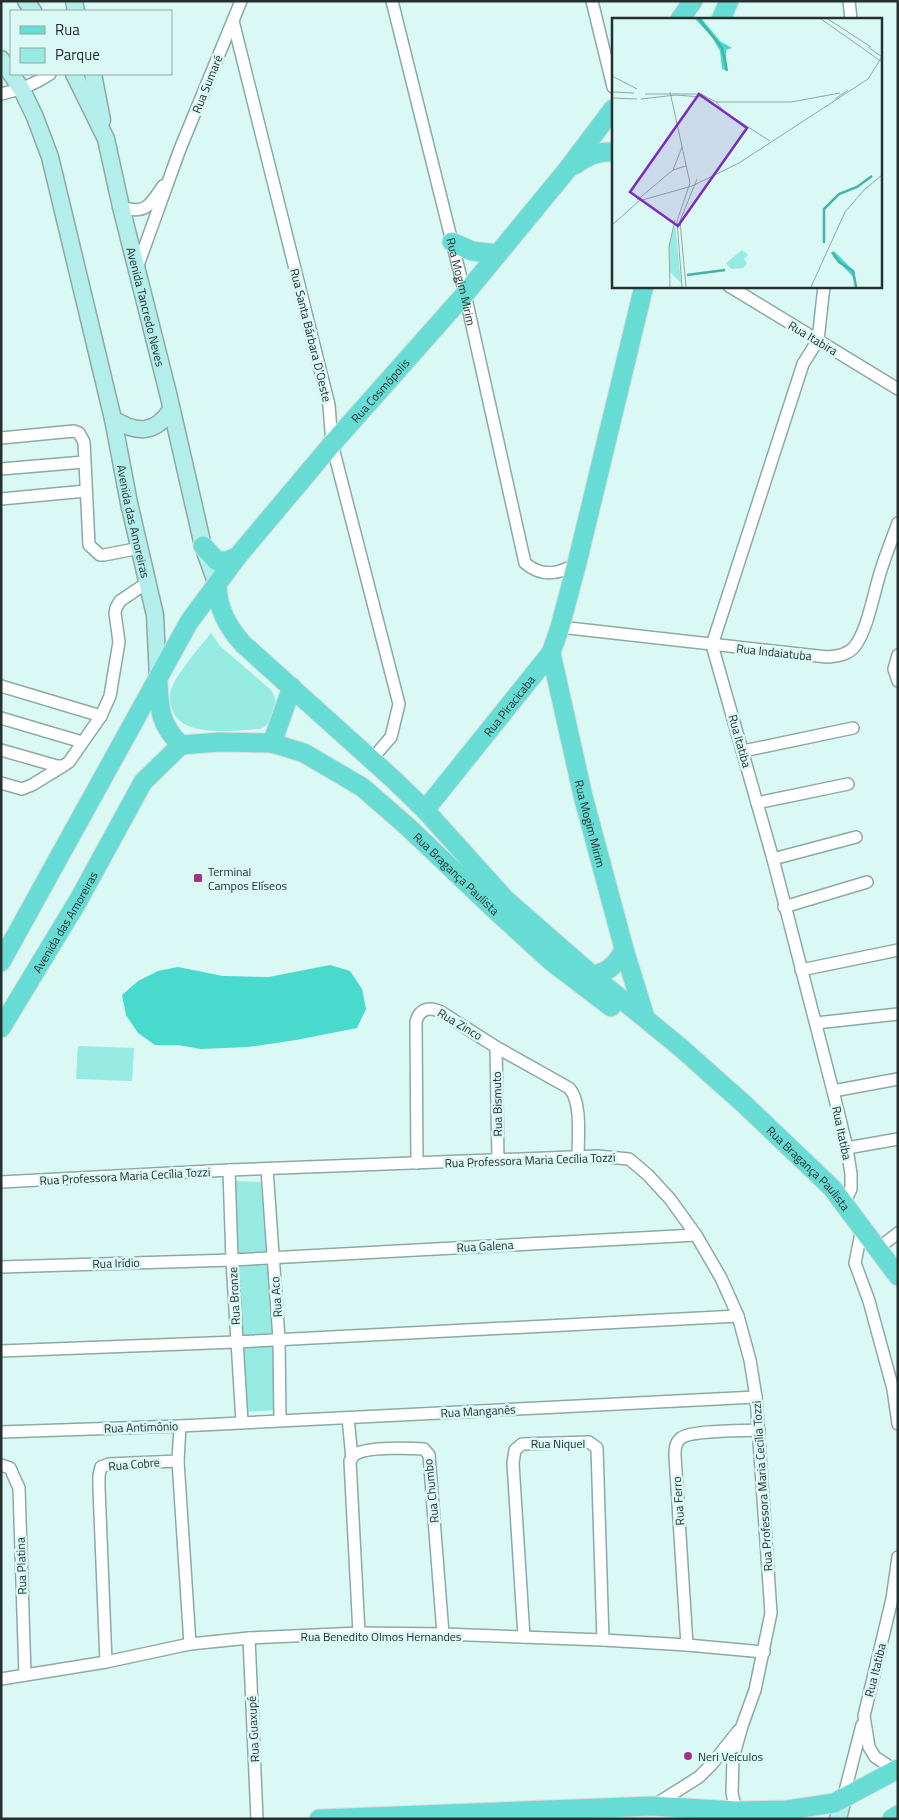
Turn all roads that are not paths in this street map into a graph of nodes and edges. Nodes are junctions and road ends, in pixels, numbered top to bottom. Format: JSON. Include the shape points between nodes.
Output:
{"nodes":[{"id":1,"x":241,"y":1,"type":"edge"},
{"id":2,"x":392,"y":1,"type":"edge"},
{"id":3,"x":592,"y":1,"type":"edge"},
{"id":4,"x":729,"y":1,"type":"edge"},
{"id":5,"x":849,"y":1,"type":"edge"},
{"id":6,"x":721,"y":18,"type":"edge"},
{"id":7,"x":851,"y":18,"type":"edge"},
{"id":8,"x":233,"y":21,"type":"junction"},
{"id":9,"x":1,"y":59,"type":"edge"},
{"id":10,"x":10,"y":72,"type":"edge"},
{"id":11,"x":12,"y":75,"type":"edge"},
{"id":12,"x":48,"y":75,"type":"edge"},
{"id":13,"x":74,"y":75,"type":"edge"},
{"id":14,"x":93,"y":75,"type":"edge"},
{"id":15,"x":612,"y":82,"type":"edge"},
{"id":16,"x":22,"y":90,"type":"junction"},
{"id":17,"x":1,"y":94,"type":"edge"},
{"id":18,"x":612,"y":110,"type":"edge"},
{"id":19,"x":106,"y":139,"type":"junction"},
{"id":20,"x":612,"y":152,"type":"edge"},
{"id":21,"x":174,"y":168,"type":"junction"},
{"id":22,"x":567,"y":170,"type":"junction"},
{"id":23,"x":121,"y":207,"type":"junction"},
{"id":24,"x":452,"y":242,"type":"junction"},
{"id":25,"x":498,"y":254,"type":"junction"},
{"id":26,"x":137,"y":268,"type":"junction"},
{"id":27,"x":644,"y":288,"type":"edge"},
{"id":28,"x":732,"y":288,"type":"edge"},
{"id":29,"x":824,"y":288,"type":"edge"},
{"id":30,"x":465,"y":294,"type":"junction"},
{"id":31,"x":818,"y":340,"type":"junction"},
{"id":32,"x":898,"y":389,"type":"edge"},
{"id":33,"x":171,"y":410,"type":"junction"},
{"id":34,"x":113,"y":419,"type":"junction"},
{"id":35,"x":1,"y":438,"type":"edge"},
{"id":36,"x":332,"y":444,"type":"junction"},
{"id":37,"x":84,"y":462,"type":"junction"},
{"id":38,"x":1,"y":469,"type":"edge"},
{"id":39,"x":86,"y":491,"type":"junction"},
{"id":40,"x":1,"y":499,"type":"edge"},
{"id":41,"x":898,"y":523,"type":"edge"},
{"id":42,"x":203,"y":546,"type":"junction"},
{"id":43,"x":140,"y":548,"type":"junction"},
{"id":44,"x":237,"y":557,"type":"junction"},
{"id":45,"x":577,"y":563,"type":"junction"},
{"id":46,"x":148,"y":582,"type":"junction"},
{"id":47,"x":216,"y":585,"type":"junction"},
{"id":48,"x":560,"y":627,"type":"junction"},
{"id":49,"x":712,"y":645,"type":"junction"},
{"id":50,"x":551,"y":654,"type":"junction"},
{"id":51,"x":898,"y":655,"type":"edge"},
{"id":52,"x":158,"y":679,"type":"junction"},
{"id":53,"x":898,"y":681,"type":"edge"},
{"id":54,"x":1,"y":686,"type":"edge"},
{"id":55,"x":292,"y":687,"type":"junction"},
{"id":56,"x":101,"y":716,"type":"junction"},
{"id":57,"x":1,"y":718,"type":"edge"},
{"id":58,"x":852,"y":728,"type":"dead end"},
{"id":59,"x":82,"y":742,"type":"junction"},
{"id":60,"x":272,"y":743,"type":"junction"},
{"id":61,"x":181,"y":745,"type":"junction"},
{"id":62,"x":1,"y":750,"type":"edge"},
{"id":63,"x":743,"y":751,"type":"junction"},
{"id":64,"x":372,"y":759,"type":"junction"},
{"id":65,"x":63,"y":766,"type":"junction"},
{"id":66,"x":1,"y":783,"type":"edge"},
{"id":67,"x":848,"y":784,"type":"dead end"},
{"id":68,"x":757,"y":803,"type":"junction"},
{"id":69,"x":425,"y":810,"type":"junction"},
{"id":70,"x":856,"y":837,"type":"dead end"},
{"id":71,"x":773,"y":859,"type":"junction"},
{"id":72,"x":867,"y":882,"type":"dead end"},
{"id":73,"x":784,"y":907,"type":"junction"},
{"id":74,"x":6,"y":940,"type":"edge"},
{"id":75,"x":624,"y":949,"type":"junction"},
{"id":76,"x":898,"y":950,"type":"edge"},
{"id":77,"x":1,"y":962,"type":"edge"},
{"id":78,"x":800,"y":970,"type":"junction"},
{"id":79,"x":564,"y":971,"type":"junction"},
{"id":80,"x":593,"y":976,"type":"junction"},
{"id":81,"x":898,"y":1014,"type":"edge"},
{"id":82,"x":644,"y":1017,"type":"junction"},
{"id":83,"x":816,"y":1023,"type":"junction"},
{"id":84,"x":1,"y":1028,"type":"edge"},
{"id":85,"x":496,"y":1047,"type":"junction"},
{"id":86,"x":707,"y":1071,"type":"junction"},
{"id":87,"x":898,"y":1079,"type":"edge"},
{"id":88,"x":833,"y":1091,"type":"junction"},
{"id":89,"x":898,"y":1139,"type":"edge"},
{"id":90,"x":847,"y":1148,"type":"junction"},
{"id":91,"x":578,"y":1157,"type":"junction"},
{"id":92,"x":498,"y":1160,"type":"junction"},
{"id":93,"x":417,"y":1163,"type":"junction"},
{"id":94,"x":267,"y":1169,"type":"junction"},
{"id":95,"x":229,"y":1170,"type":"junction"},
{"id":96,"x":850,"y":1174,"type":"junction"},
{"id":97,"x":1,"y":1182,"type":"edge"},
{"id":98,"x":832,"y":1188,"type":"junction"},
{"id":99,"x":844,"y":1203,"type":"junction"},
{"id":100,"x":862,"y":1228,"type":"junction"},
{"id":101,"x":898,"y":1233,"type":"edge"},
{"id":102,"x":696,"y":1235,"type":"junction"},
{"id":103,"x":877,"y":1249,"type":"junction"},
{"id":104,"x":274,"y":1256,"type":"junction"},
{"id":105,"x":232,"y":1260,"type":"junction"},
{"id":106,"x":1,"y":1267,"type":"edge"},
{"id":107,"x":898,"y":1276,"type":"edge"},
{"id":108,"x":738,"y":1316,"type":"junction"},
{"id":109,"x":279,"y":1338,"type":"junction"},
{"id":110,"x":236,"y":1342,"type":"junction"},
{"id":111,"x":1,"y":1351,"type":"edge"},
{"id":112,"x":756,"y":1397,"type":"junction"},
{"id":113,"x":348,"y":1418,"type":"junction"},
{"id":114,"x":280,"y":1420,"type":"junction"},
{"id":115,"x":242,"y":1422,"type":"junction"},
{"id":116,"x":898,"y":1424,"type":"edge"},
{"id":117,"x":180,"y":1426,"type":"junction"},
{"id":118,"x":759,"y":1430,"type":"junction"},
{"id":119,"x":1,"y":1432,"type":"edge"},
{"id":120,"x":352,"y":1458,"type":"junction"},
{"id":121,"x":178,"y":1461,"type":"junction"},
{"id":122,"x":1,"y":1465,"type":"edge"},
{"id":123,"x":898,"y":1557,"type":"edge"},
{"id":124,"x":359,"y":1633,"type":"junction"},
{"id":125,"x":443,"y":1634,"type":"junction"},
{"id":126,"x":524,"y":1637,"type":"junction"},
{"id":127,"x":249,"y":1638,"type":"junction"},
{"id":128,"x":603,"y":1640,"type":"junction"},
{"id":129,"x":190,"y":1644,"type":"junction"},
{"id":130,"x":687,"y":1645,"type":"junction"},
{"id":131,"x":764,"y":1652,"type":"junction"},
{"id":132,"x":106,"y":1662,"type":"junction"},
{"id":133,"x":25,"y":1675,"type":"junction"},
{"id":134,"x":1,"y":1679,"type":"edge"},
{"id":135,"x":864,"y":1716,"type":"junction"},
{"id":136,"x":742,"y":1726,"type":"junction"},
{"id":137,"x":896,"y":1769,"type":"edge"},
{"id":138,"x":843,"y":1798,"type":"junction"},
{"id":139,"x":652,"y":1806,"type":"junction"},
{"id":140,"x":776,"y":1813,"type":"edge"},
{"id":141,"x":726,"y":1815,"type":"edge"},
{"id":142,"x":898,"y":1815,"type":"edge"},
{"id":143,"x":619,"y":1818,"type":"edge"},
{"id":144,"x":257,"y":1819,"type":"edge"},
{"id":145,"x":319,"y":1819,"type":"edge"},
{"id":146,"x":838,"y":1819,"type":"edge"},
{"id":147,"x":892,"y":1819,"type":"edge"}],
"edges":[{"from":1,"to":8,"type":"street","name":"Rua Sumaré"},
{"from":2,"to":24,"type":"street","name":"Rua Mogim Mirim"},
{"from":3,"to":15,"type":"street"},
{"from":4,"to":6,"type":"main road"},
{"from":5,"to":7,"type":"street"},
{"from":8,"to":21,"type":"street","name":"Rua Sumaré"},
{"from":8,"to":36,"type":"street","name":"Rua Santa Bárbara D'Oeste","via":[[329,405]]},
{"from":9,"to":10,"type":"main road","name":"Avenida das Amoreiras"},
{"from":11,"to":16,"type":"main road","name":"Avenida das Amoreiras"},
{"from":12,"to":16,"type":"street"},
{"from":13,"to":19,"type":"main road","name":"Avenida Tancredo Neves"},
{"from":14,"to":19,"type":"main road"},
{"from":16,"to":17,"type":"street"},
{"from":16,"to":34,"type":"main road","name":"Avenida das Amoreiras","via":[[50,157]]},
{"from":18,"to":22,"type":"main road","name":"Rua Cosmópolis"},
{"from":19,"to":23,"type":"main road","name":"Avenida Tancredo Neves"},
{"from":20,"to":22,"type":"main road","via":[[593,154]]},
{"from":21,"to":23,"type":"street","name":"Rua Sumaré","via":[[151,204],[139,210]]},
{"from":21,"to":26,"type":"street","name":"Rua Sumaré"},
{"from":22,"to":25,"type":"main road","name":"Rua Cosmópolis"},
{"from":23,"to":26,"type":"main road","name":"Avenida Tancredo Neves"},
{"from":24,"to":25,"type":"main road","via":[[472,251]]},
{"from":24,"to":30,"type":"street","name":"Rua Mogim Mirim"},
{"from":25,"to":30,"type":"main road","name":"Rua Cosmópolis"},
{"from":26,"to":33,"type":"main road","name":"Avenida Tancredo Neves"},
{"from":27,"to":45,"type":"main road","name":"Rua Piracicaba"},
{"from":28,"to":31,"type":"street","name":"Rua Itabira"},
{"from":29,"to":31,"type":"street"},
{"from":30,"to":36,"type":"main road","name":"Rua Cosmópolis"},
{"from":30,"to":45,"type":"street","name":"Rua Mogim Mirim","via":[[525,563],[531,569],[553,573]]},
{"from":31,"to":32,"type":"street","name":"Rua Itabira"},
{"from":31,"to":49,"type":"street","via":[[803,364]]},
{"from":33,"to":34,"type":"main road","via":[[152,428],[125,427]]},
{"from":33,"to":42,"type":"main road","name":"Avenida Tancredo Neves"},
{"from":34,"to":43,"type":"main road","name":"Avenida das Amoreiras"},
{"from":35,"to":37,"type":"street","via":[[74,431],[84,439]]},
{"from":36,"to":44,"type":"main road","name":"Rua Cosmópolis"},
{"from":36,"to":64,"type":"street","name":"Rua Santa Bárbara D'Oeste","via":[[398,704],[391,737]]},
{"from":37,"to":38,"type":"street"},
{"from":37,"to":39,"type":"street"},
{"from":39,"to":40,"type":"street"},
{"from":39,"to":43,"type":"street","via":[[88,540],[94,551],[109,556]]},
{"from":41,"to":49,"type":"street","name":"Rua Indaiatuba","via":[[864,628],[847,653],[827,657]]},
{"from":42,"to":44,"type":"main road","via":[[218,561]]},
{"from":42,"to":47,"type":"main road","name":"Avenida Tancredo Neves"},
{"from":43,"to":46,"type":"main road","name":"Avenida das Amoreiras"},
{"from":44,"to":47,"type":"main road","name":"Rua Cosmópolis"},
{"from":45,"to":48,"type":"main road","name":"Rua Piracicaba"},
{"from":46,"to":52,"type":"main road","name":"Avenida das Amoreiras","via":[[155,615]]},
{"from":46,"to":56,"type":"street","via":[[120,601],[116,608],[119,642],[110,696]]},
{"from":47,"to":52,"type":"main road","name":"Rua Cosmópolis","via":[[189,622]]},
{"from":47,"to":55,"type":"main road","via":[[219,605],[234,635]]},
{"from":48,"to":49,"type":"street","name":"Rua Indaiatuba"},
{"from":48,"to":50,"type":"main road","name":"Rua Piracicaba"},
{"from":49,"to":63,"type":"street","name":"Rua Itatiba"},
{"from":50,"to":69,"type":"main road","name":"Rua Piracicaba"},
{"from":50,"to":75,"type":"main road","name":"Rua Mogim Mirim","via":[[583,796]]},
{"from":51,"to":53,"type":"street","via":[[894,669]]},
{"from":52,"to":61,"type":"main road","via":[[158,702],[164,723]]},
{"from":52,"to":74,"type":"main road"},
{"from":54,"to":56,"type":"street"},
{"from":55,"to":60,"type":"main road"},
{"from":55,"to":64,"type":"main road"},
{"from":56,"to":59,"type":"street"},
{"from":57,"to":59,"type":"street"},
{"from":58,"to":63,"type":"street"},
{"from":59,"to":65,"type":"street"},
{"from":60,"to":61,"type":"main road","name":"Rua Bragança Paulista"},
{"from":60,"to":79,"type":"main road","name":"Rua Bragança Paulista","via":[[304,753],[362,787]]},
{"from":61,"to":84,"type":"main road","name":"Avenida das Amoreiras","via":[[143,782],[78,902]]},
{"from":62,"to":65,"type":"street"},
{"from":63,"to":68,"type":"street","name":"Rua Itatiba"},
{"from":64,"to":69,"type":"main road"},
{"from":65,"to":66,"type":"street","via":[[22,789]]},
{"from":67,"to":68,"type":"street"},
{"from":68,"to":71,"type":"street","name":"Rua Itatiba"},
{"from":69,"to":80,"type":"main road","name":"Rua Bragança Paulista","via":[[506,900]]},
{"from":70,"to":71,"type":"street"},
{"from":71,"to":73,"type":"street","name":"Rua Itatiba"},
{"from":72,"to":73,"type":"street"},
{"from":73,"to":78,"type":"street","name":"Rua Itatiba"},
{"from":74,"to":77,"type":"main road"},
{"from":75,"to":80,"type":"main road","via":[[612,968]]},
{"from":75,"to":82,"type":"main road","name":"Rua Mogim Mirim"},
{"from":76,"to":78,"type":"street"},
{"from":78,"to":83,"type":"street","name":"Rua Itatiba"},
{"from":79,"to":80,"type":"main road"},
{"from":79,"to":86,"type":"main road","name":"Rua Bragança Paulista","via":[[639,1028]]},
{"from":80,"to":82,"type":"main road","name":"Rua Bragança Paulista"},
{"from":81,"to":83,"type":"street"},
{"from":82,"to":86,"type":"main road","name":"Rua Bragança Paulista"},
{"from":83,"to":88,"type":"street","name":"Rua Itatiba"},
{"from":85,"to":91,"type":"street","name":"Rua Zinco","via":[[573,1092],[577,1101]]},
{"from":85,"to":92,"type":"street","name":"Rua Bismuto"},
{"from":85,"to":93,"type":"street","name":"Rua Zinco","via":[[434,1008],[422,1010],[417,1017]]},
{"from":86,"to":98,"type":"main road","name":"Rua Bragança Paulista"},
{"from":87,"to":88,"type":"street"},
{"from":88,"to":90,"type":"street","name":"Rua Itatiba"},
{"from":89,"to":90,"type":"street"},
{"from":90,"to":96,"type":"street","name":"Rua Itatiba"},
{"from":91,"to":92,"type":"street","name":"Rua Professora Maria Cecília Tozzi"},
{"from":91,"to":102,"type":"street","name":"Rua Professora Maria Cecília Tozzi","via":[[629,1158],[670,1199]]},
{"from":92,"to":93,"type":"street","name":"Rua Professora Maria Cecília Tozzi"},
{"from":93,"to":94,"type":"street","name":"Rua Professora Maria Cecília Tozzi"},
{"from":94,"to":95,"type":"street","name":"Rua Professora Maria Cecília Tozzi"},
{"from":94,"to":104,"type":"street"},
{"from":95,"to":97,"type":"street","name":"Rua Professora Maria Cecília Tozzi"},
{"from":95,"to":105,"type":"street","name":"Rua Bronze"},
{"from":96,"to":98,"type":"street","via":[[842,1184]]},
{"from":96,"to":99,"type":"street","name":"Rua Itatiba","via":[[850,1189]]},
{"from":98,"to":99,"type":"main road","name":"Rua Bragança Paulista"},
{"from":99,"to":100,"type":"main road","name":"Rua Bragança Paulista"},
{"from":100,"to":103,"type":"main road","name":"Rua Bragança Paulista"},
{"from":100,"to":116,"type":"street","via":[[855,1264],[869,1301],[893,1389]]},
{"from":101,"to":103,"type":"street"},
{"from":102,"to":104,"type":"street","name":"Rua Galena"},
{"from":102,"to":108,"type":"street","name":"Rua Professora Maria Cecília Tozzi"},
{"from":103,"to":107,"type":"main road","name":"Rua Bragança Paulista"},
{"from":104,"to":105,"type":"street","name":"Rua Galena"},
{"from":104,"to":109,"type":"street","name":"Rua Aco"},
{"from":105,"to":106,"type":"street","name":"Rua Irídio"},
{"from":105,"to":110,"type":"street","name":"Rua Bronze"},
{"from":108,"to":109,"type":"street"},
{"from":108,"to":112,"type":"street","name":"Rua Professora Maria Cecília Tozzi"},
{"from":109,"to":110,"type":"street"},
{"from":109,"to":114,"type":"street"},
{"from":110,"to":111,"type":"street"},
{"from":110,"to":115,"type":"street","name":"Rua Bronze"},
{"from":112,"to":113,"type":"street","name":"Rua Manganês"},
{"from":112,"to":118,"type":"street","name":"Rua Professora Maria Cecília Tozzi"},
{"from":113,"to":114,"type":"street","name":"Rua Manganês"},
{"from":113,"to":120,"type":"street"},
{"from":114,"to":115,"type":"street","name":"Rua Antimônio"},
{"from":115,"to":117,"type":"street","name":"Rua Antimônio"},
{"from":117,"to":119,"type":"street","name":"Rua Antimônio"},
{"from":117,"to":121,"type":"street"},
{"from":118,"to":130,"type":"street","name":"Rua Ferro","via":[[695,1433],[682,1437],[676,1444]]},
{"from":118,"to":131,"type":"street","name":"Rua Professora Maria Cecília Tozzi","via":[[770,1613]]},
{"from":120,"to":124,"type":"street"},
{"from":120,"to":125,"type":"street","name":"Rua Chumbo","via":[[364,1451],[408,1448],[424,1449],[429,1455]]},
{"from":121,"to":129,"type":"street","name":"Rua Cobre"},
{"from":121,"to":132,"type":"street","name":"Rua Cobre","via":[[101,1467],[99,1488]]},
{"from":122,"to":133,"type":"street","name":"Rua Platina","via":[[10,1468],[19,1488]]},
{"from":123,"to":135,"type":"street","name":"Rua Itatiba","via":[[892,1599]]},
{"from":124,"to":125,"type":"street","name":"Rua Benedito Olmos Hernandes"},
{"from":124,"to":127,"type":"street","name":"Rua Benedito Olmos Hernandes"},
{"from":125,"to":126,"type":"street","name":"Rua Benedito Olmos Hernandes"},
{"from":126,"to":128,"type":"street","name":"Rua Benedito Olmos Hernandes"},
{"from":126,"to":128,"type":"street","name":"Rua Niquel","via":[[513,1463],[515,1450],[522,1444],[589,1442],[598,1448]]},
{"from":127,"to":129,"type":"street","name":"Rua Benedito Olmos Hernandes"},
{"from":127,"to":144,"type":"street","name":"Rua Guaxupé"},
{"from":128,"to":130,"type":"street","name":"Rua Benedito Olmos Hernandes"},
{"from":129,"to":132,"type":"street","name":"Rua Benedito Olmos Hernandes"},
{"from":130,"to":131,"type":"street","name":"Rua Benedito Olmos Hernandes"},
{"from":131,"to":136,"type":"street","name":"Rua Professora Maria Cecília Tozzi"},
{"from":132,"to":133,"type":"street","name":"Rua Benedito Olmos Hernandes"},
{"from":133,"to":134,"type":"street","name":"Rua Benedito Olmos Hernandes"},
{"from":135,"to":137,"type":"street","name":"Rua Itatiba","via":[[869,1748],[876,1757]]},
{"from":135,"to":138,"type":"street"},
{"from":136,"to":139,"type":"street","name":"Rua Professora Maria Cecília Tozzi","via":[[699,1777]]},
{"from":136,"to":141,"type":"street","name":"Rua Professora Maria Cecília Tozzi"},
{"from":137,"to":138,"type":"main road"},
{"from":138,"to":140,"type":"main road","via":[[834,1803]]},
{"from":138,"to":146,"type":"main road"},
{"from":139,"to":141,"type":"main road"},
{"from":139,"to":143,"type":"main road"},
{"from":139,"to":145,"type":"main road"},
{"from":140,"to":141,"type":"main road"},
{"from":142,"to":147,"type":"main road"}]}
